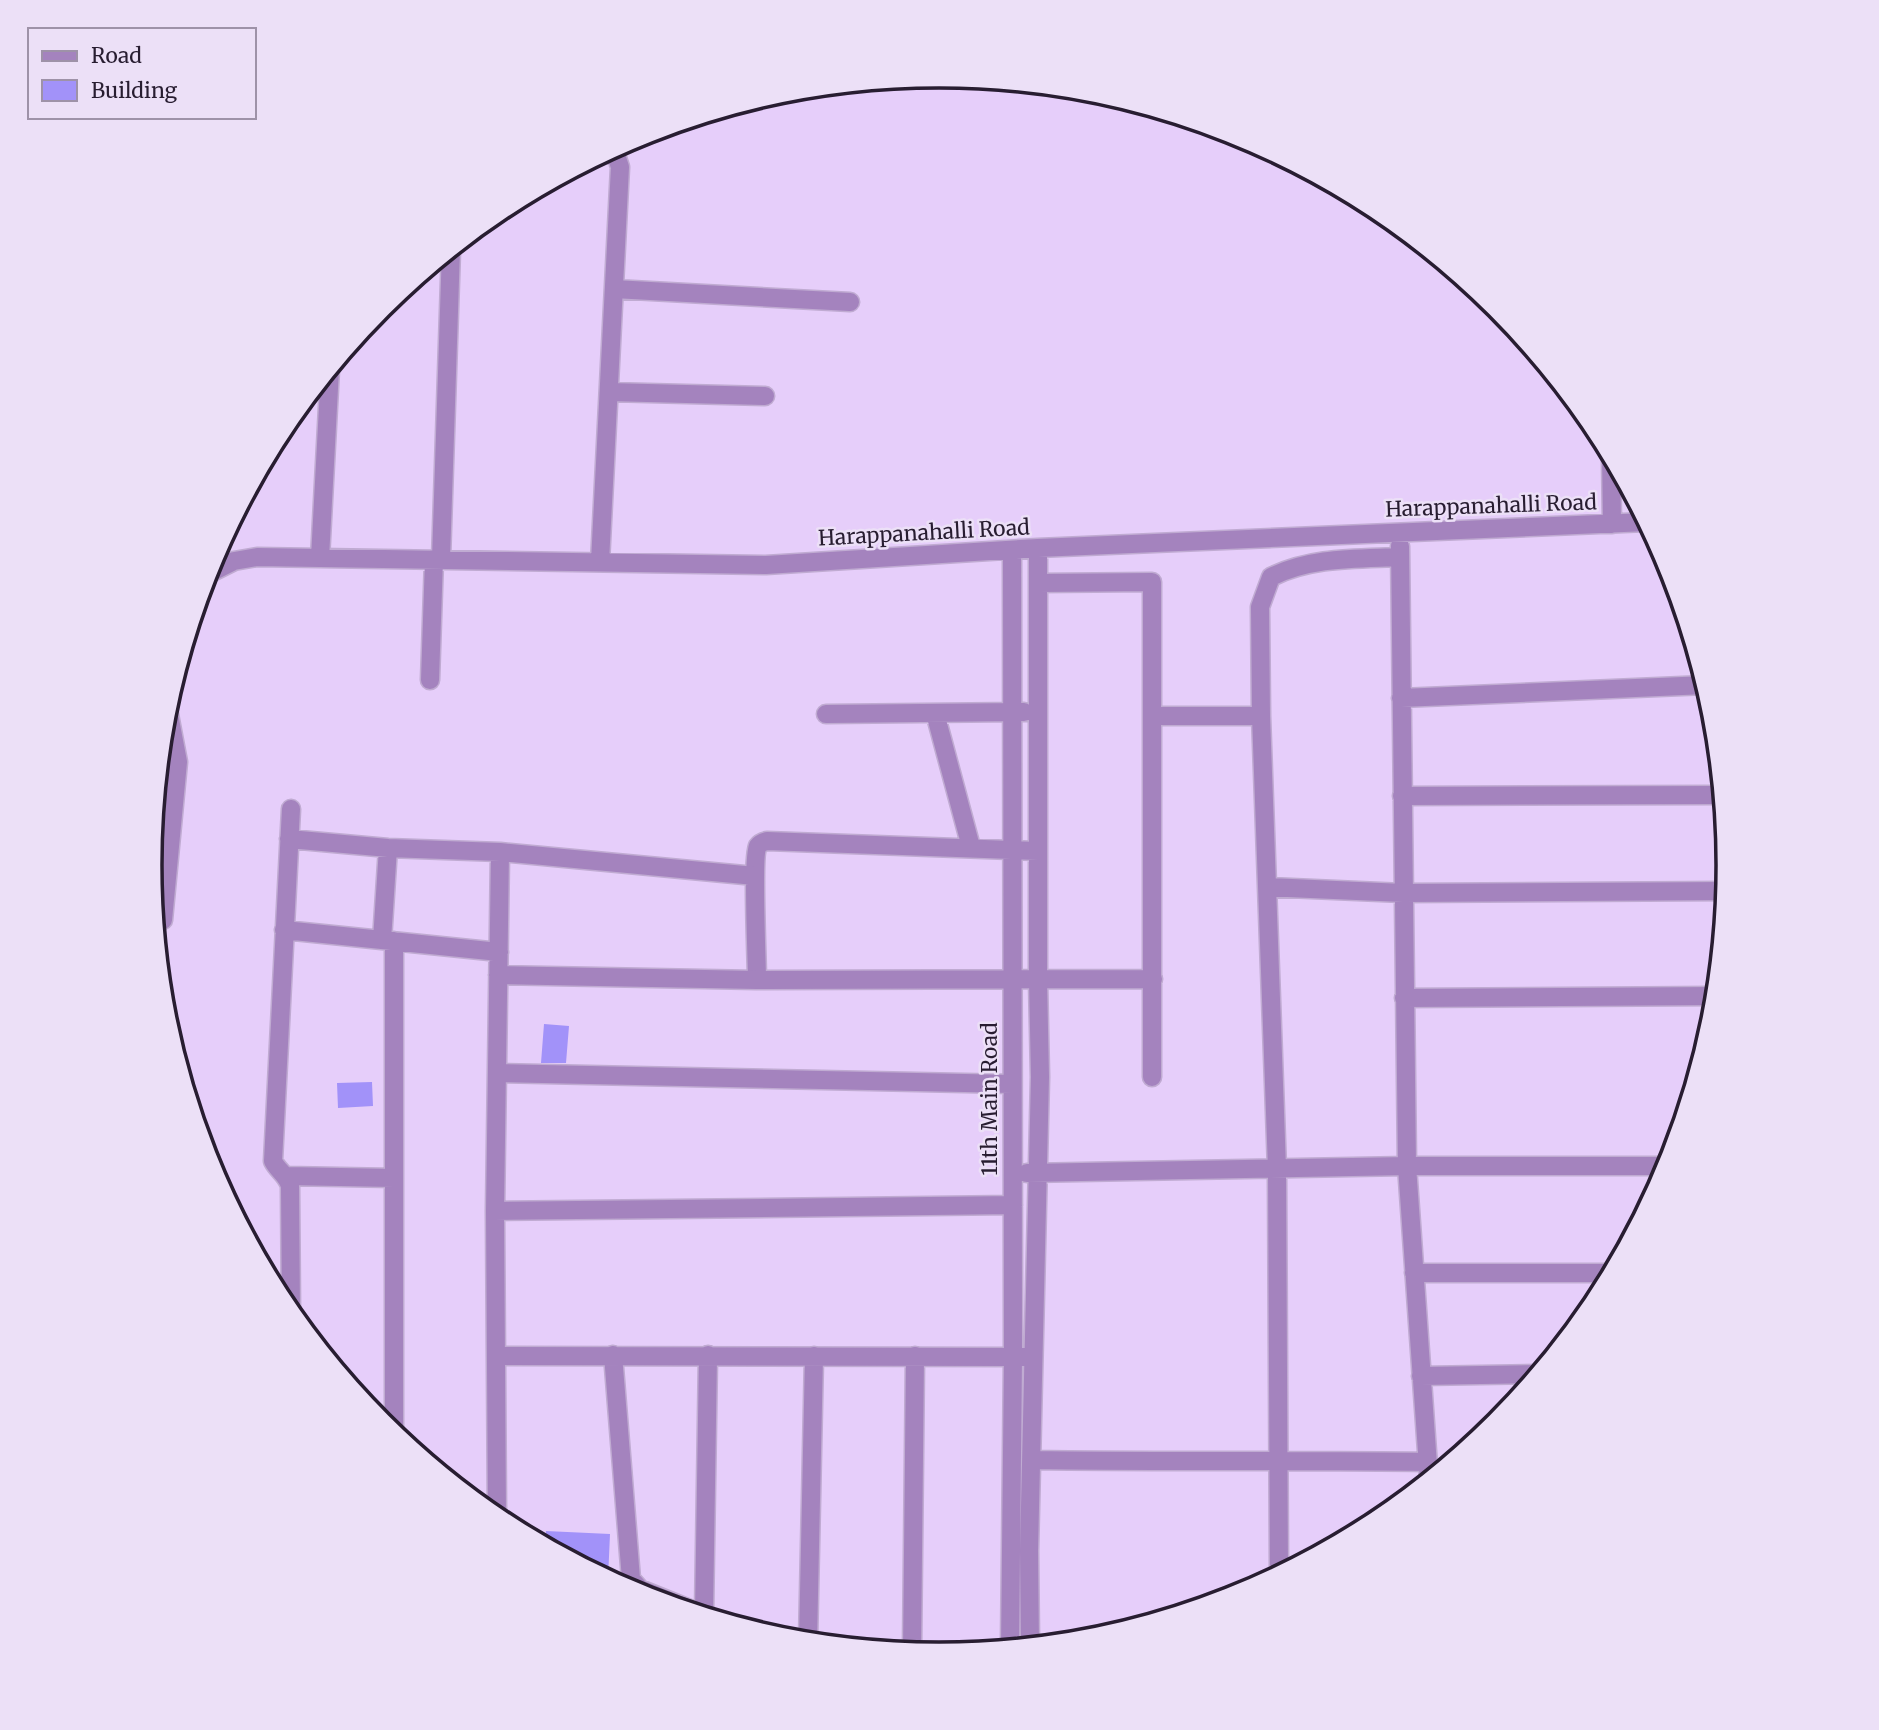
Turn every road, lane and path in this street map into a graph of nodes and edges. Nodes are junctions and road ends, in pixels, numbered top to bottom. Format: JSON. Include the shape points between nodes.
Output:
{"nodes":[{"id":1,"x":617,"y":158,"type":"edge"},
{"id":2,"x":450,"y":261,"type":"edge"},
{"id":3,"x":614,"y":289,"type":"junction"},
{"id":4,"x":850,"y":302,"type":"dead end"},
{"id":5,"x":329,"y":384,"type":"edge"},
{"id":6,"x":609,"y":392,"type":"junction"},
{"id":7,"x":765,"y":396,"type":"dead end"},
{"id":8,"x":1611,"y":473,"type":"edge"},
{"id":9,"x":1638,"y":523,"type":"edge"},
{"id":10,"x":1612,"y":524,"type":"junction"},
{"id":11,"x":1400,"y":532,"type":"junction"},
{"id":12,"x":1038,"y":548,"type":"junction"},
{"id":13,"x":1012,"y":550,"type":"junction"},
{"id":14,"x":1400,"y":557,"type":"junction"},
{"id":15,"x":320,"y":558,"type":"junction"},
{"id":16,"x":437,"y":559,"type":"junction"},
{"id":17,"x":600,"y":562,"type":"junction"},
{"id":18,"x":221,"y":568,"type":"edge"},
{"id":19,"x":1038,"y":583,"type":"junction"},
{"id":20,"x":430,"y":680,"type":"dead end"},
{"id":21,"x":1696,"y":685,"type":"edge"},
{"id":22,"x":1401,"y":698,"type":"junction"},
{"id":23,"x":1038,"y":710,"type":"junction"},
{"id":24,"x":935,"y":713,"type":"junction"},
{"id":25,"x":1012,"y":713,"type":"junction"},
{"id":26,"x":826,"y":714,"type":"dead end"},
{"id":27,"x":1153,"y":716,"type":"junction"},
{"id":28,"x":1261,"y":716,"type":"junction"},
{"id":29,"x":173,"y":737,"type":"edge"},
{"id":30,"x":1713,"y":795,"type":"edge"},
{"id":31,"x":1402,"y":796,"type":"junction"},
{"id":32,"x":291,"y":809,"type":"dead end"},
{"id":33,"x":289,"y":839,"type":"junction"},
{"id":34,"x":971,"y":847,"type":"junction"},
{"id":35,"x":388,"y":848,"type":"junction"},
{"id":36,"x":1012,"y":849,"type":"junction"},
{"id":37,"x":1038,"y":851,"type":"junction"},
{"id":38,"x":500,"y":852,"type":"junction"},
{"id":39,"x":755,"y":876,"type":"junction"},
{"id":40,"x":1267,"y":887,"type":"junction"},
{"id":41,"x":1716,"y":891,"type":"edge"},
{"id":42,"x":1403,"y":893,"type":"junction"},
{"id":43,"x":164,"y":911,"type":"edge"},
{"id":44,"x":284,"y":930,"type":"junction"},
{"id":45,"x":388,"y":941,"type":"junction"},
{"id":46,"x":499,"y":952,"type":"junction"},
{"id":47,"x":498,"y":975,"type":"junction"},
{"id":48,"x":1153,"y":979,"type":"junction"},
{"id":49,"x":757,"y":980,"type":"junction"},
{"id":50,"x":1038,"y":980,"type":"junction"},
{"id":51,"x":1012,"y":981,"type":"junction"},
{"id":52,"x":1705,"y":996,"type":"edge"},
{"id":53,"x":1404,"y":998,"type":"junction"},
{"id":54,"x":497,"y":1073,"type":"junction"},
{"id":55,"x":1152,"y":1077,"type":"dead end"},
{"id":56,"x":1012,"y":1084,"type":"junction"},
{"id":57,"x":1407,"y":1166,"type":"junction"},
{"id":58,"x":1657,"y":1166,"type":"edge"},
{"id":59,"x":1276,"y":1169,"type":"junction"},
{"id":60,"x":1013,"y":1172,"type":"junction"},
{"id":61,"x":1038,"y":1173,"type":"junction"},
{"id":62,"x":287,"y":1177,"type":"junction"},
{"id":63,"x":394,"y":1178,"type":"junction"},
{"id":64,"x":1013,"y":1205,"type":"junction"},
{"id":65,"x":495,"y":1211,"type":"junction"},
{"id":66,"x":1414,"y":1273,"type":"junction"},
{"id":67,"x":1601,"y":1273,"type":"edge"},
{"id":68,"x":291,"y":1294,"type":"edge"},
{"id":69,"x":708,"y":1355,"type":"junction"},
{"id":70,"x":497,"y":1356,"type":"junction"},
{"id":71,"x":613,"y":1356,"type":"junction"},
{"id":72,"x":814,"y":1356,"type":"junction"},
{"id":73,"x":915,"y":1356,"type":"junction"},
{"id":74,"x":1013,"y":1357,"type":"junction"},
{"id":75,"x":1035,"y":1357,"type":"junction"},
{"id":76,"x":1527,"y":1374,"type":"edge"},
{"id":77,"x":1421,"y":1376,"type":"junction"},
{"id":78,"x":394,"y":1419,"type":"edge"},
{"id":79,"x":1032,"y":1460,"type":"junction"},
{"id":80,"x":1278,"y":1460,"type":"junction"},
{"id":81,"x":1427,"y":1462,"type":"junction"},
{"id":82,"x":1428,"y":1470,"type":"edge"},
{"id":83,"x":497,"y":1503,"type":"edge"},
{"id":84,"x":1279,"y":1564,"type":"edge"},
{"id":85,"x":631,"y":1578,"type":"edge"},
{"id":86,"x":706,"y":1606,"type":"edge"},
{"id":87,"x":808,"y":1631,"type":"edge"},
{"id":88,"x":1030,"y":1637,"type":"edge"},
{"id":89,"x":1010,"y":1639,"type":"edge"},
{"id":90,"x":912,"y":1641,"type":"edge"}],
"edges":[{"from":1,"to":3,"type":"street"},
{"from":2,"to":16,"type":"street"},
{"from":3,"to":4,"type":"street"},
{"from":3,"to":6,"type":"street"},
{"from":5,"to":15,"type":"street"},
{"from":6,"to":7,"type":"street"},
{"from":6,"to":17,"type":"street"},
{"from":8,"to":10,"type":"street"},
{"from":9,"to":10,"type":"street","name":"Harappanahalli Road"},
{"from":10,"to":11,"type":"street","name":"Harappanahalli Road"},
{"from":11,"to":12,"type":"street","name":"Harappanahalli Road"},
{"from":11,"to":14,"type":"street"},
{"from":12,"to":13,"type":"street","name":"Harappanahalli Road"},
{"from":12,"to":19,"type":"street"},
{"from":13,"to":17,"type":"street","name":"Harappanahalli Road","via":[[766,565]]},
{"from":13,"to":25,"type":"street","name":"11th Main Road"},
{"from":14,"to":22,"type":"street"},
{"from":14,"to":28,"type":"street","via":[[1322,561],[1291,567],[1271,577],[1260,607]]},
{"from":15,"to":16,"type":"street","name":"Harappanahalli Road"},
{"from":15,"to":18,"type":"street","name":"Harappanahalli Road","via":[[247,558]]},
{"from":16,"to":17,"type":"street","name":"Harappanahalli Road"},
{"from":16,"to":20,"type":"street"},
{"from":19,"to":23,"type":"street"},
{"from":19,"to":27,"type":"street","via":[[1152,582]]},
{"from":21,"to":22,"type":"street"},
{"from":22,"to":31,"type":"street"},
{"from":23,"to":25,"type":"street"},
{"from":23,"to":37,"type":"street"},
{"from":24,"to":25,"type":"street"},
{"from":24,"to":26,"type":"street"},
{"from":24,"to":34,"type":"street"},
{"from":25,"to":36,"type":"street","name":"11th Main Road"},
{"from":27,"to":28,"type":"street"},
{"from":27,"to":48,"type":"street"},
{"from":28,"to":40,"type":"street"},
{"from":29,"to":43,"type":"street","via":[[178,762]]},
{"from":30,"to":31,"type":"street"},
{"from":31,"to":42,"type":"street"},
{"from":32,"to":33,"type":"street"},
{"from":33,"to":35,"type":"street"},
{"from":33,"to":44,"type":"street"},
{"from":34,"to":36,"type":"street"},
{"from":34,"to":39,"type":"street","via":[[767,841],[756,848]]},
{"from":35,"to":38,"type":"street"},
{"from":35,"to":45,"type":"street"},
{"from":36,"to":37,"type":"street"},
{"from":36,"to":51,"type":"street","name":"11th Main Road"},
{"from":37,"to":50,"type":"street"},
{"from":38,"to":39,"type":"street"},
{"from":38,"to":46,"type":"street"},
{"from":39,"to":49,"type":"street"},
{"from":40,"to":42,"type":"street"},
{"from":40,"to":59,"type":"street"},
{"from":41,"to":42,"type":"street"},
{"from":42,"to":53,"type":"street"},
{"from":44,"to":45,"type":"street"},
{"from":44,"to":62,"type":"street","via":[[273,1161]]},
{"from":45,"to":46,"type":"street"},
{"from":45,"to":63,"type":"street"},
{"from":46,"to":47,"type":"street"},
{"from":47,"to":49,"type":"street"},
{"from":47,"to":54,"type":"street"},
{"from":48,"to":50,"type":"street"},
{"from":48,"to":55,"type":"street"},
{"from":49,"to":51,"type":"street"},
{"from":50,"to":51,"type":"street"},
{"from":50,"to":61,"type":"street"},
{"from":51,"to":56,"type":"street","name":"11th Main Road"},
{"from":52,"to":53,"type":"street"},
{"from":53,"to":57,"type":"street"},
{"from":54,"to":56,"type":"street"},
{"from":54,"to":65,"type":"street"},
{"from":56,"to":60,"type":"street","name":"11th Main Road"},
{"from":57,"to":58,"type":"street"},
{"from":57,"to":59,"type":"street"},
{"from":57,"to":66,"type":"street"},
{"from":59,"to":61,"type":"street"},
{"from":59,"to":80,"type":"street"},
{"from":60,"to":61,"type":"street"},
{"from":60,"to":64,"type":"street","name":"11th Main Road"},
{"from":61,"to":75,"type":"street"},
{"from":62,"to":63,"type":"street"},
{"from":62,"to":68,"type":"street"},
{"from":63,"to":78,"type":"street"},
{"from":64,"to":65,"type":"street"},
{"from":64,"to":74,"type":"street","name":"11th Main Road"},
{"from":65,"to":70,"type":"street"},
{"from":66,"to":67,"type":"street"},
{"from":66,"to":77,"type":"street"},
{"from":69,"to":71,"type":"street"},
{"from":69,"to":72,"type":"street"},
{"from":69,"to":86,"type":"street"},
{"from":70,"to":71,"type":"street"},
{"from":70,"to":83,"type":"street"},
{"from":71,"to":85,"type":"street"},
{"from":72,"to":73,"type":"street"},
{"from":72,"to":87,"type":"street"},
{"from":73,"to":74,"type":"street"},
{"from":73,"to":90,"type":"street"},
{"from":74,"to":75,"type":"street"},
{"from":74,"to":89,"type":"street","name":"11th Main Road"},
{"from":75,"to":79,"type":"street"},
{"from":76,"to":77,"type":"street"},
{"from":77,"to":81,"type":"street"},
{"from":79,"to":80,"type":"street"},
{"from":79,"to":88,"type":"street"},
{"from":80,"to":81,"type":"street"},
{"from":80,"to":84,"type":"street"},
{"from":81,"to":82,"type":"street"}]}
